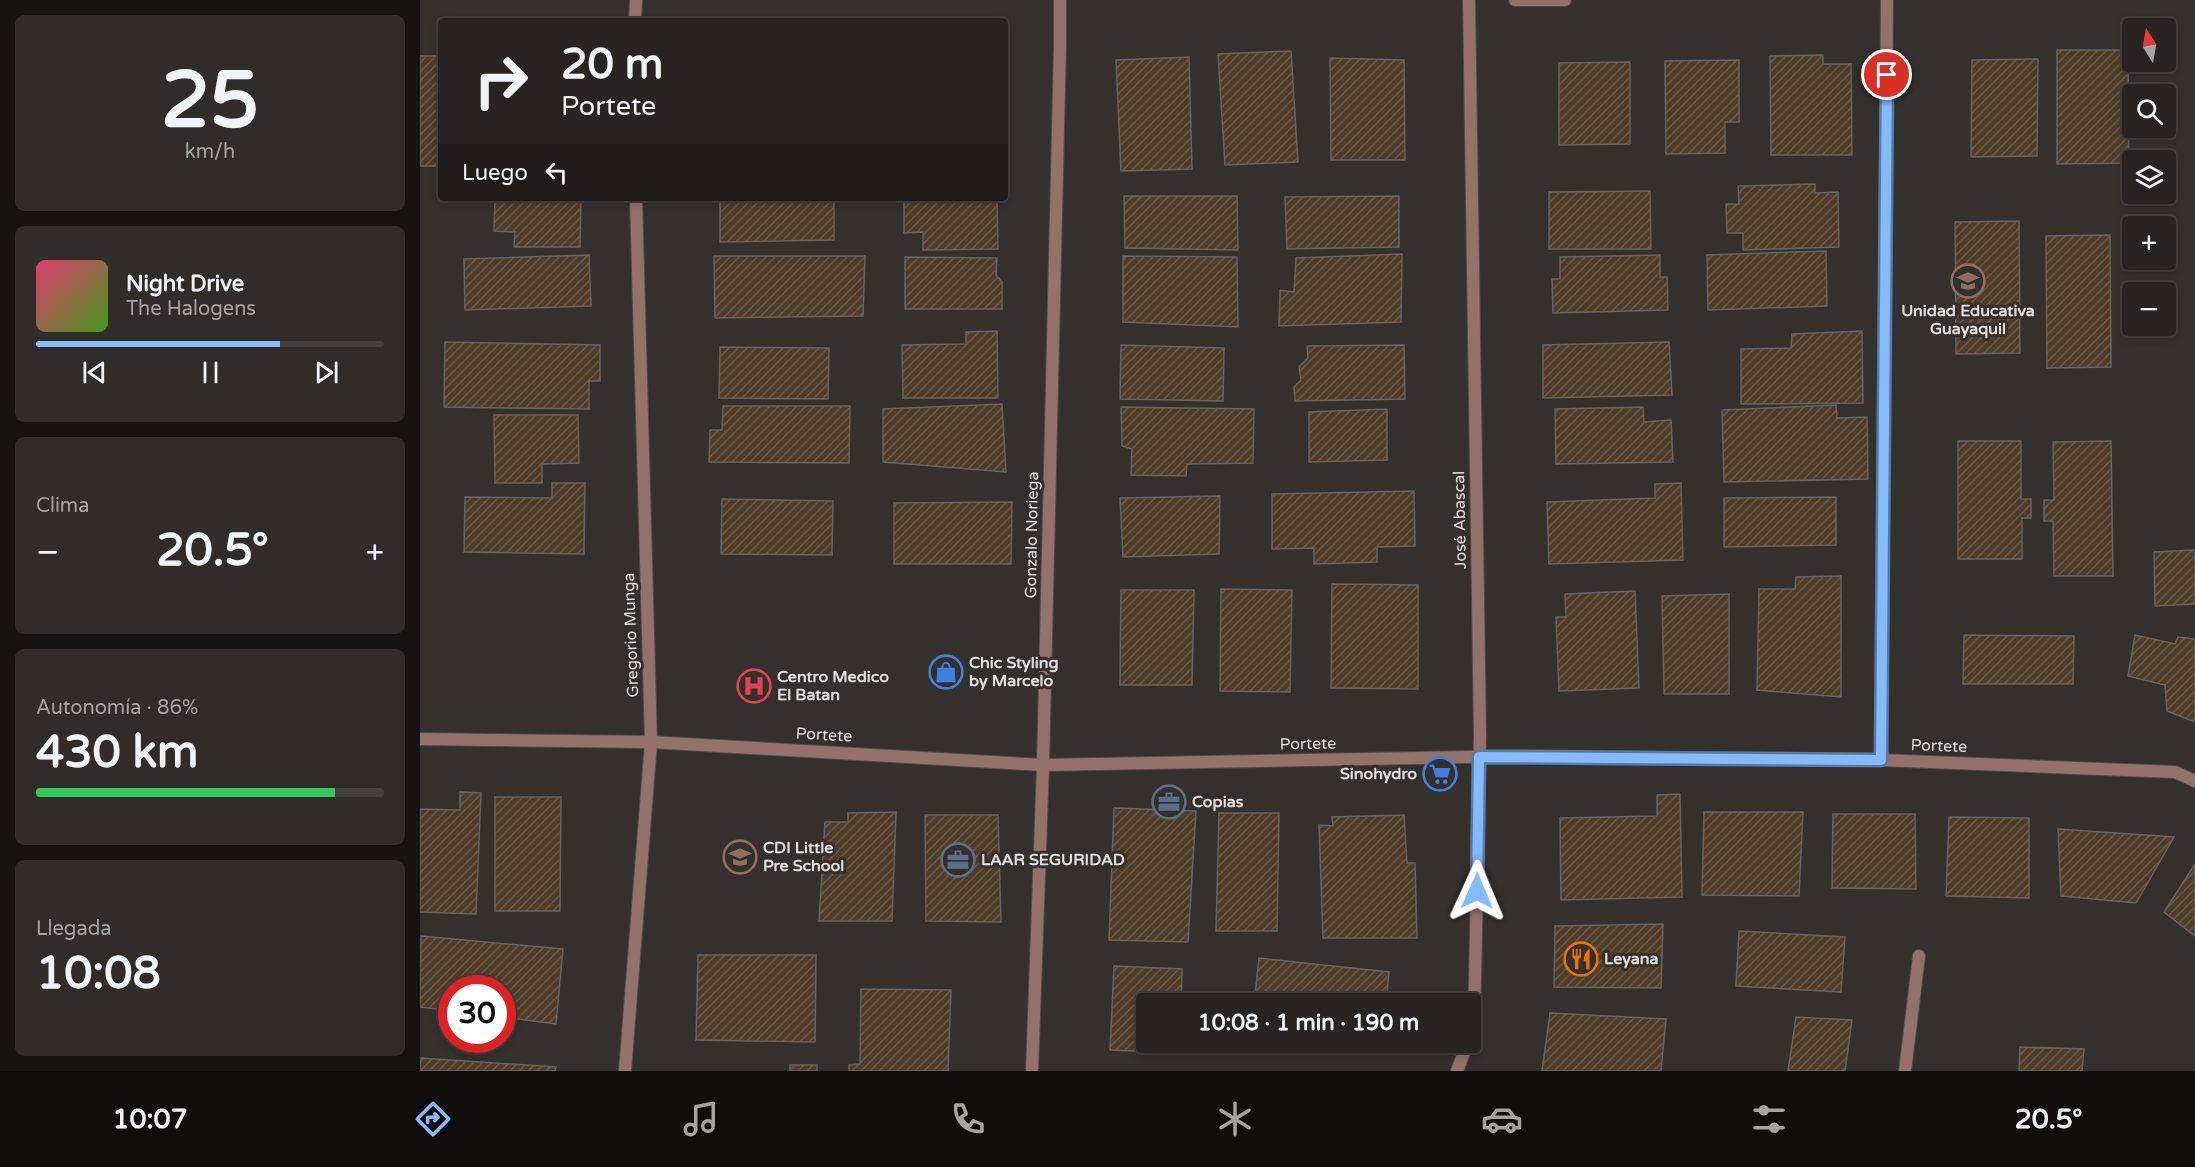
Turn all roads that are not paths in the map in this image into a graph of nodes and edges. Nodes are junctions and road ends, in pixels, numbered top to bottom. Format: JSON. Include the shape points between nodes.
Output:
{"nodes":[{"id":1,"x":636,"y":0,"type":"edge"},
{"id":2,"x":1059,"y":0,"type":"edge"},
{"id":3,"x":1469,"y":0,"type":"edge"},
{"id":4,"x":1515,"y":0,"type":"edge"},
{"id":5,"x":1565,"y":0,"type":"edge"},
{"id":6,"x":1887,"y":0,"type":"edge"},
{"id":7,"x":635,"y":18,"type":"edge"},
{"id":8,"x":636,"y":201,"type":"edge"},
{"id":9,"x":420,"y":739,"type":"edge"},
{"id":10,"x":651,"y":742,"type":"junction"},
{"id":11,"x":1479,"y":757,"type":"junction"},
{"id":12,"x":1881,"y":760,"type":"junction"},
{"id":13,"x":1043,"y":765,"type":"junction"},
{"id":14,"x":2195,"y":780,"type":"edge"},
{"id":15,"x":1919,"y":956,"type":"dead end"},
{"id":16,"x":1475,"y":993,"type":"edge"},
{"id":17,"x":1464,"y":1053,"type":"edge"},
{"id":18,"x":626,"y":1071,"type":"edge"},
{"id":19,"x":1032,"y":1071,"type":"edge"},
{"id":20,"x":1457,"y":1071,"type":"edge"},
{"id":21,"x":1905,"y":1071,"type":"edge"}],
"edges":[{"from":1,"to":7,"type":"street"},
{"from":2,"to":13,"type":"street","name":"Gonzalo Noriega"},
{"from":3,"to":11,"type":"street","name":"José Abascal"},
{"from":4,"to":5,"type":"street"},
{"from":6,"to":12,"type":"street"},
{"from":8,"to":10,"type":"street","name":"Gregorio Munga"},
{"from":9,"to":10,"type":"street","name":"Portete"},
{"from":10,"to":13,"type":"street","name":"Portete"},
{"from":10,"to":18,"type":"street","name":"Gregorio Munga"},
{"from":11,"to":12,"type":"street","name":"Portete"},
{"from":11,"to":13,"type":"street","name":"Portete"},
{"from":11,"to":16,"type":"street","name":"José Abascal"},
{"from":12,"to":14,"type":"street","name":"Portete","via":[[2175,772]]},
{"from":13,"to":19,"type":"street","name":"Gonzalo Noriega"},
{"from":15,"to":21,"type":"street"},
{"from":17,"to":20,"type":"street"}]}
